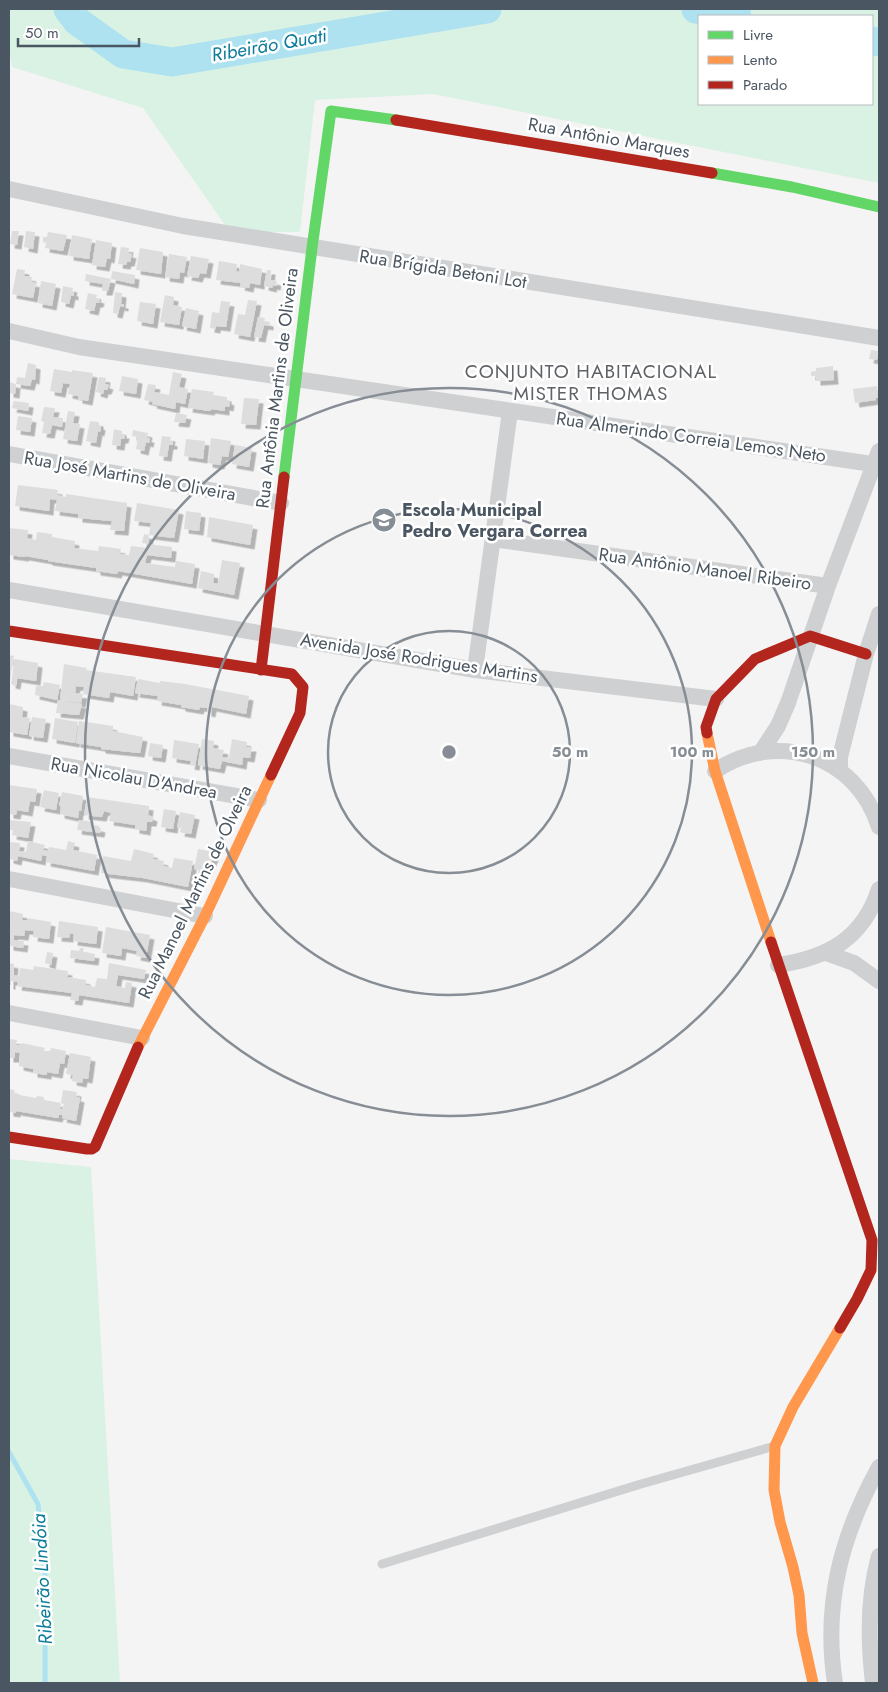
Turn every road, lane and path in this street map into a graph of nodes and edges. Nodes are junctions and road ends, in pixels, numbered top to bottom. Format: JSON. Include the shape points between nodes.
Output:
{"nodes":[{"id":1,"x":331,"y":111,"type":"joint"},
{"id":2,"x":9,"y":189,"type":"edge"},
{"id":3,"x":879,"y":207,"type":"edge"},
{"id":4,"x":312,"y":248,"type":"junction"},
{"id":5,"x":9,"y":331,"type":"edge"},
{"id":6,"x":879,"y":338,"type":"edge"},
{"id":7,"x":296,"y":380,"type":"junction"},
{"id":8,"x":510,"y":411,"type":"junction"},
{"id":9,"x":9,"y":454,"type":"edge"},
{"id":10,"x":878,"y":460,"type":"edge"},
{"id":11,"x":280,"y":503,"type":"junction"},
{"id":12,"x":493,"y":539,"type":"junction"},
{"id":13,"x":828,"y":586,"type":"junction"},
{"id":14,"x":9,"y":590,"type":"edge"},
{"id":15,"x":879,"y":614,"type":"edge"},
{"id":16,"x":9,"y":630,"type":"edge"},
{"id":17,"x":264,"y":634,"type":"junction"},
{"id":18,"x":810,"y":636,"type":"junction"},
{"id":19,"x":866,"y":654,"type":"junction"},
{"id":20,"x":261,"y":670,"type":"junction"},
{"id":21,"x":475,"y":670,"type":"junction"},
{"id":22,"x":716,"y":699,"type":"junction"},
{"id":23,"x":761,"y":752,"type":"junction"},
{"id":24,"x":9,"y":756,"type":"edge"},
{"id":25,"x":715,"y":771,"type":"junction"},
{"id":26,"x":840,"y":771,"type":"junction"},
{"id":27,"x":259,"y":800,"type":"junction"},
{"id":28,"x":879,"y":827,"type":"edge"},
{"id":29,"x":9,"y":879,"type":"edge"},
{"id":30,"x":879,"y":889,"type":"edge"},
{"id":31,"x":205,"y":916,"type":"junction"},
{"id":32,"x":826,"y":953,"type":"junction"},
{"id":33,"x":778,"y":965,"type":"junction"},
{"id":34,"x":879,"y":981,"type":"edge"},
{"id":35,"x":9,"y":1013,"type":"edge"},
{"id":36,"x":142,"y":1038,"type":"junction"},
{"id":37,"x":9,"y":1137,"type":"edge"},
{"id":38,"x":775,"y":1446,"type":"junction"},
{"id":39,"x":879,"y":1467,"type":"edge"},
{"id":40,"x":879,"y":1556,"type":"edge"},
{"id":41,"x":382,"y":1564,"type":"dead end"},
{"id":42,"x":813,"y":1683,"type":"edge"},
{"id":43,"x":835,"y":1683,"type":"edge"},
{"id":44,"x":873,"y":1683,"type":"edge"}],
"edges":[{"from":1,"to":3,"type":"street","name":"Rua Antônio Marques","via":[[437,126],[783,186]]},
{"from":1,"to":4,"type":"street","name":"Rua Antônia Martins de Oliveira"},
{"from":2,"to":4,"type":"street","name":"Rua Brígida Betoni Lot","via":[[183,226]]},
{"from":4,"to":6,"type":"street","name":"Rua Brígida Betoni Lot"},
{"from":4,"to":7,"type":"street","name":"Rua Antônia Martins de Oliveira"},
{"from":5,"to":7,"type":"street","name":"Rua Almerindo Correia Lemos Neto","via":[[78,347]]},
{"from":7,"to":8,"type":"street","name":"Rua Almerindo Correia Lemos Neto"},
{"from":7,"to":11,"type":"street","name":"Rua Antônia Martins de Oliveira"},
{"from":8,"to":10,"type":"street","name":"Rua Almerindo Correia Lemos Neto"},
{"from":8,"to":12,"type":"street"},
{"from":9,"to":11,"type":"street","name":"Rua José Martins de Oliveira"},
{"from":10,"to":13,"type":"street"},
{"from":11,"to":17,"type":"street","name":"Rua Antônia Martins de Oliveira"},
{"from":12,"to":13,"type":"street","name":"Rua Antônio Manoel Ribeiro"},
{"from":12,"to":21,"type":"street"},
{"from":13,"to":18,"type":"street"},
{"from":14,"to":17,"type":"street","name":"Avenida José Rodrigues Martins"},
{"from":15,"to":19,"type":"street"},
{"from":16,"to":20,"type":"street"},
{"from":17,"to":20,"type":"street","name":"Rua Antônia Martins de Oliveira"},
{"from":17,"to":21,"type":"street","name":"Avenida José Rodrigues Martins"},
{"from":18,"to":19,"type":"street"},
{"from":18,"to":22,"type":"street","via":[[755,658]]},
{"from":18,"to":23,"type":"street","via":[[778,726]]},
{"from":19,"to":26,"type":"street","via":[[840,757]]},
{"from":20,"to":27,"type":"street","name":"Rua Manoel Martins de Olveira","via":[[292,674],[303,687],[300,713]]},
{"from":21,"to":22,"type":"street","name":"Avenida José Rodrigues Martins"},
{"from":22,"to":25,"type":"street","via":[[706,728]]},
{"from":23,"to":25,"type":"street","via":[[744,755]]},
{"from":23,"to":26,"type":"street","via":[[794,752],[826,762]]},
{"from":24,"to":27,"type":"street","name":"Rua Nicolau D'Andrea"},
{"from":25,"to":33,"type":"street"},
{"from":26,"to":28,"type":"street","via":[[864,795]]},
{"from":27,"to":31,"type":"street","name":"Rua Manoel Martins de Olveira"},
{"from":29,"to":31,"type":"street"},
{"from":30,"to":32,"type":"street","via":[[864,920],[853,933]]},
{"from":31,"to":36,"type":"street","name":"Rua Manoel Martins de Olveira"},
{"from":32,"to":33,"type":"street"},
{"from":32,"to":34,"type":"street","via":[[854,963]]},
{"from":33,"to":38,"type":"street","via":[[872,1240],[871,1270],[793,1407]]},
{"from":35,"to":36,"type":"street"},
{"from":36,"to":37,"type":"street","name":"Rua Manoel Martins de Olveira","via":[[92,1150]]},
{"from":38,"to":41,"type":"lane"},
{"from":38,"to":42,"type":"street","via":[[774,1490],[799,1595],[802,1633]]},
{"from":39,"to":43,"type":"street","via":[[860,1503],[837,1574],[831,1644]]},
{"from":40,"to":44,"type":"street","via":[[870,1607]]}]}
